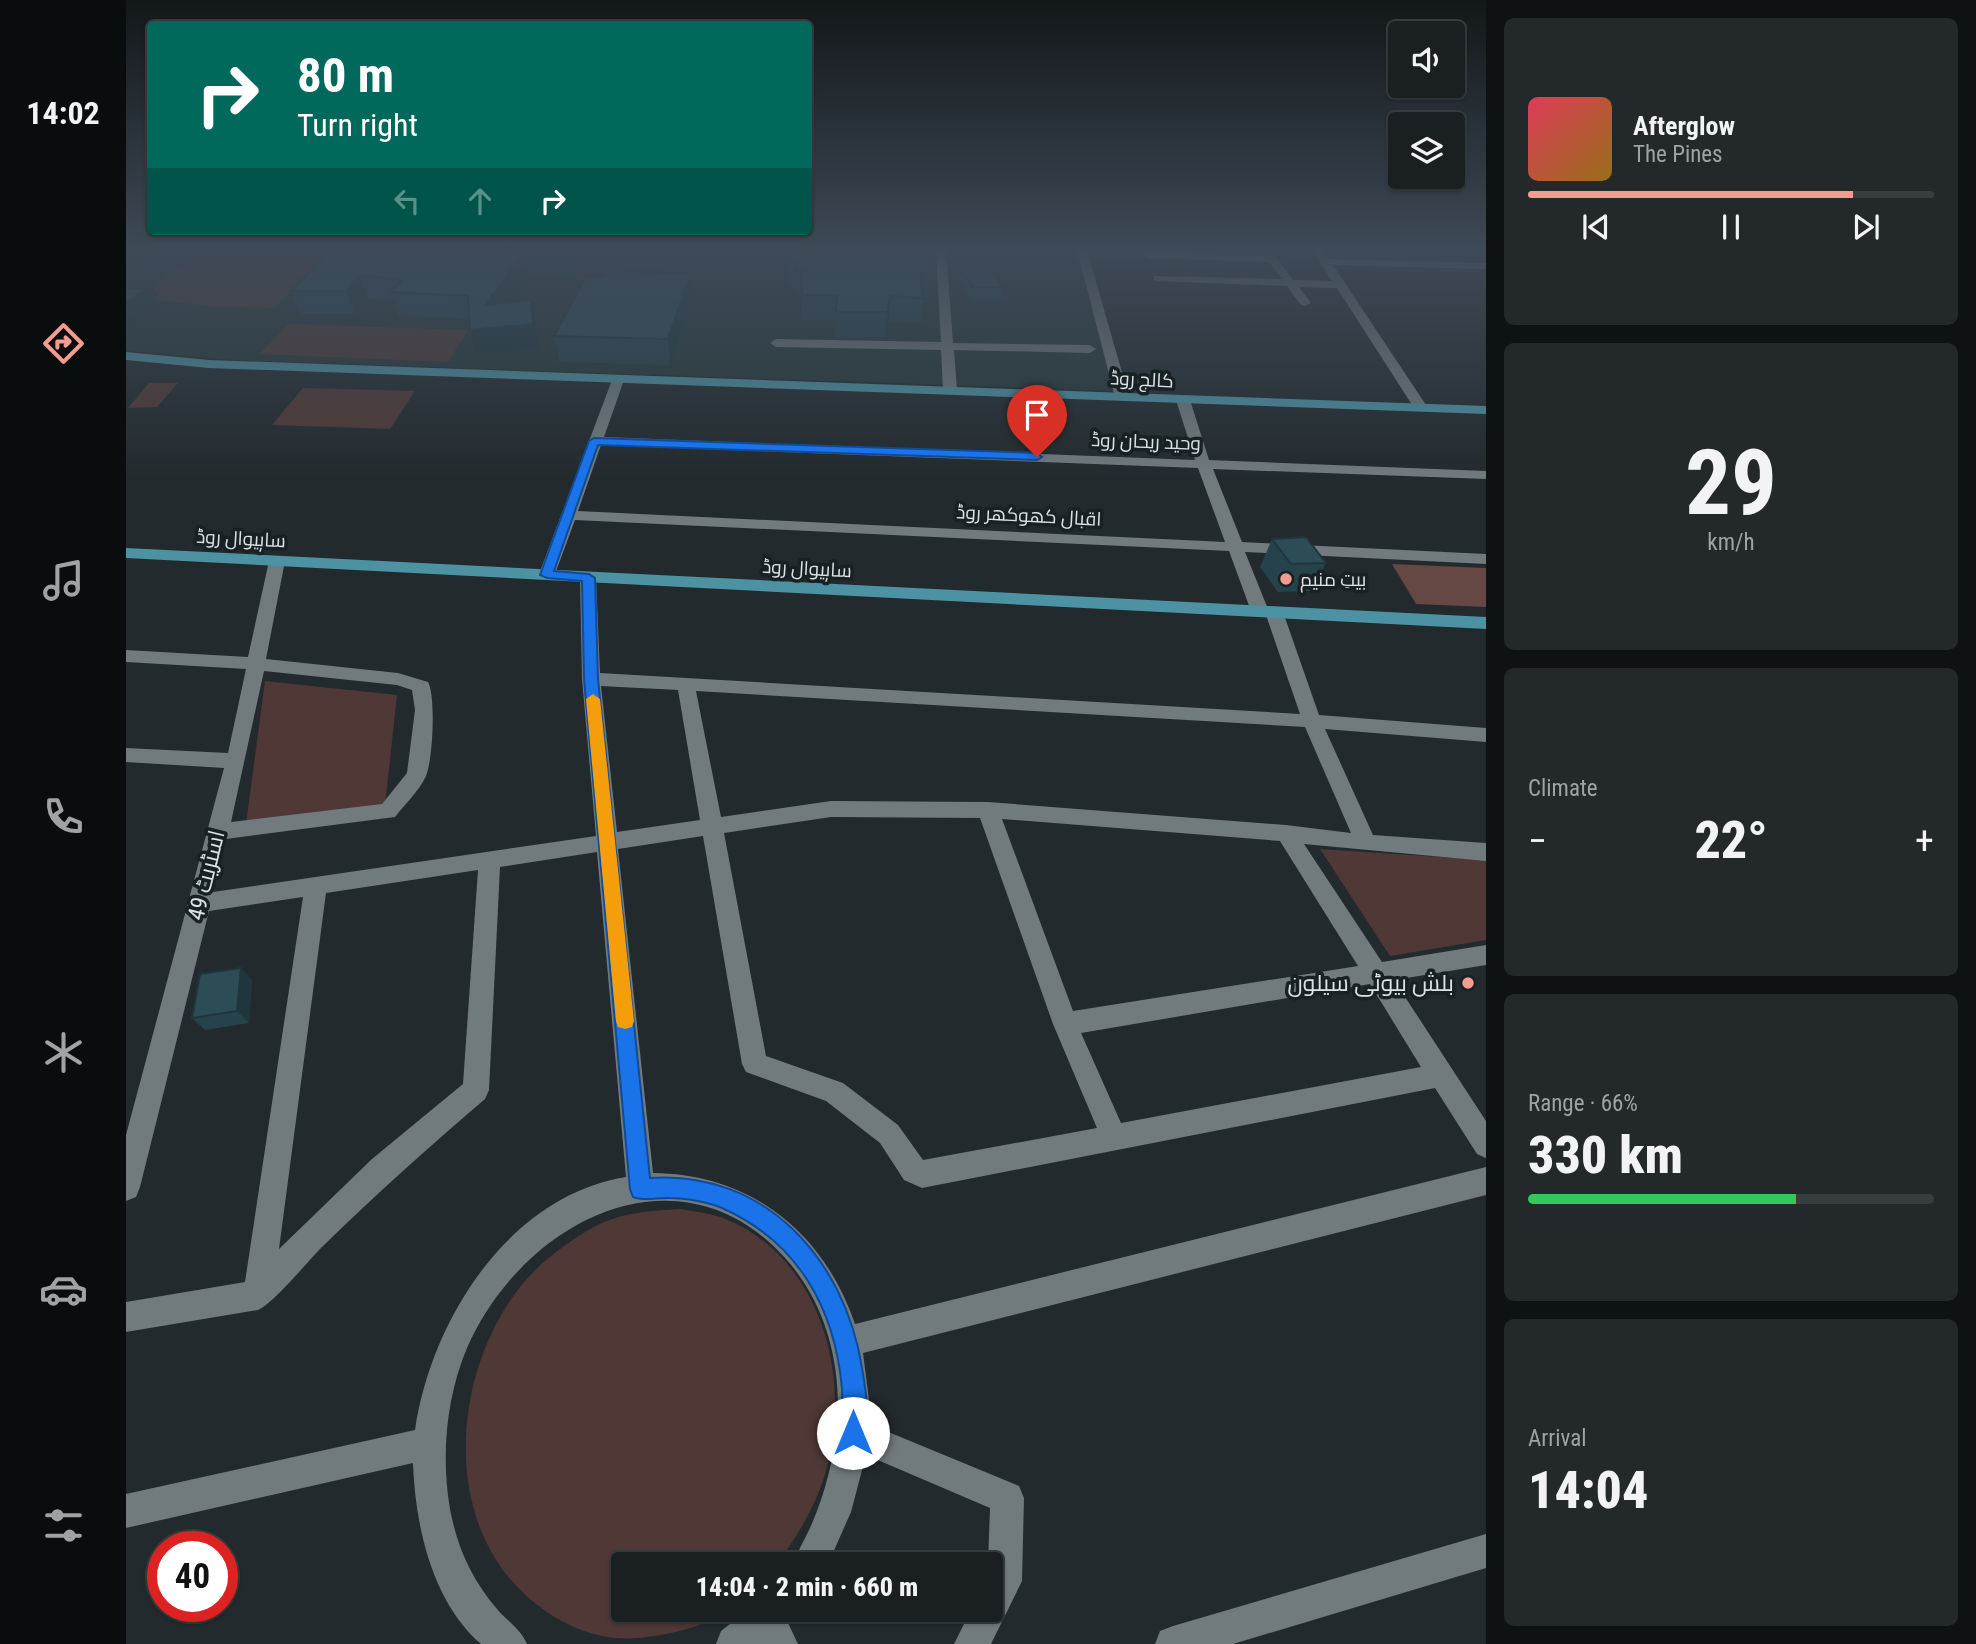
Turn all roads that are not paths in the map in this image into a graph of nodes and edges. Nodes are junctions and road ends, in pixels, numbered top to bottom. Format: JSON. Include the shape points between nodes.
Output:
{"nodes":[{"id":1,"x":946,"y":327,"type":"edge"},
{"id":2,"x":1103,"y":327,"type":"edge"},
{"id":3,"x":1367,"y":327,"type":"edge"},
{"id":4,"x":776,"y":343,"type":"dead end"},
{"id":5,"x":947,"y":346,"type":"junction"},
{"id":6,"x":1090,"y":349,"type":"dead end"},
{"id":7,"x":126,"y":356,"type":"edge"},
{"id":8,"x":618,"y":380,"type":"junction"},
{"id":9,"x":950,"y":390,"type":"junction"},
{"id":10,"x":1122,"y":397,"type":"junction"},
{"id":11,"x":1183,"y":400,"type":"junction"},
{"id":12,"x":1421,"y":408,"type":"junction"},
{"id":13,"x":1486,"y":410,"type":"edge"},
{"id":14,"x":594,"y":441,"type":"junction"},
{"id":15,"x":1203,"y":463,"type":"junction"},
{"id":16,"x":1486,"y":475,"type":"edge"},
{"id":17,"x":569,"y":514,"type":"junction"},
{"id":18,"x":1235,"y":546,"type":"junction"},
{"id":19,"x":126,"y":553,"type":"edge"},
{"id":20,"x":1486,"y":559,"type":"edge"},
{"id":21,"x":278,"y":561,"type":"junction"},
{"id":22,"x":547,"y":575,"type":"junction"},
{"id":23,"x":589,"y":578,"type":"junction"},
{"id":24,"x":1267,"y":612,"type":"junction"},
{"id":25,"x":1486,"y":622,"type":"edge"},
{"id":26,"x":126,"y":656,"type":"edge"},
{"id":27,"x":257,"y":664,"type":"junction"},
{"id":28,"x":591,"y":679,"type":"junction"},
{"id":29,"x":687,"y":685,"type":"junction"},
{"id":30,"x":1312,"y":721,"type":"junction"},
{"id":31,"x":1486,"y":735,"type":"edge"},
{"id":32,"x":126,"y":755,"type":"edge"},
{"id":33,"x":236,"y":761,"type":"junction"},
{"id":34,"x":988,"y":810,"type":"junction"},
{"id":35,"x":712,"y":826,"type":"junction"},
{"id":36,"x":217,"y":832,"type":"junction"},
{"id":37,"x":1286,"y":833,"type":"junction"},
{"id":38,"x":609,"y":843,"type":"junction"},
{"id":39,"x":1366,"y":843,"type":"junction"},
{"id":40,"x":1486,"y":852,"type":"edge"},
{"id":41,"x":489,"y":861,"type":"junction"},
{"id":42,"x":316,"y":885,"type":"junction"},
{"id":43,"x":199,"y":903,"type":"junction"},
{"id":44,"x":1486,"y":955,"type":"edge"},
{"id":45,"x":1377,"y":975,"type":"junction"},
{"id":46,"x":1065,"y":1024,"type":"junction"},
{"id":47,"x":1441,"y":1075,"type":"junction"},
{"id":48,"x":1114,"y":1137,"type":"junction"},
{"id":49,"x":1486,"y":1145,"type":"edge"},
{"id":50,"x":1486,"y":1181,"type":"edge"},
{"id":51,"x":126,"y":1187,"type":"edge"},
{"id":52,"x":640,"y":1189,"type":"junction"},
{"id":53,"x":258,"y":1295,"type":"junction"},
{"id":54,"x":126,"y":1317,"type":"edge"},
{"id":55,"x":846,"y":1342,"type":"junction"},
{"id":56,"x":853,"y":1433,"type":"junction"},
{"id":57,"x":429,"y":1443,"type":"junction"},
{"id":58,"x":126,"y":1511,"type":"edge"},
{"id":59,"x":1486,"y":1551,"type":"edge"},
{"id":60,"x":816,"y":1552,"type":"edge"},
{"id":61,"x":1003,"y":1585,"type":"edge"},
{"id":62,"x":983,"y":1622,"type":"edge"},
{"id":63,"x":773,"y":1624,"type":"edge"},
{"id":64,"x":509,"y":1644,"type":"edge"},
{"id":65,"x":734,"y":1644,"type":"edge"},
{"id":66,"x":972,"y":1644,"type":"edge"},
{"id":67,"x":1173,"y":1644,"type":"edge"}],
"edges":[{"from":1,"to":5,"type":"street"},
{"from":2,"to":10,"type":"street"},
{"from":3,"to":12,"type":"street"},
{"from":4,"to":5,"type":"street"},
{"from":5,"to":6,"type":"street"},
{"from":5,"to":9,"type":"street"},
{"from":7,"to":8,"type":"main road","name":"کالج روڈ","via":[[209,364]]},
{"from":8,"to":9,"type":"main road","name":"کالج روڈ"},
{"from":8,"to":14,"type":"street"},
{"from":9,"to":10,"type":"main road","name":"کالج روڈ"},
{"from":10,"to":11,"type":"main road","name":"کالج روڈ"},
{"from":11,"to":12,"type":"main road","name":"کالج روڈ"},
{"from":11,"to":15,"type":"street"},
{"from":12,"to":13,"type":"main road","name":"کالج روڈ"},
{"from":14,"to":15,"type":"street","name":"وحید ریحان روڈ"},
{"from":14,"to":17,"type":"street"},
{"from":15,"to":16,"type":"street","name":"وحید ریحان روڈ"},
{"from":15,"to":18,"type":"street"},
{"from":17,"to":18,"type":"street","name":"اقبال کھوکھر روڈ"},
{"from":17,"to":22,"type":"street"},
{"from":18,"to":20,"type":"street","name":"اقبال کھوکھر روڈ"},
{"from":18,"to":24,"type":"street"},
{"from":19,"to":21,"type":"main road","name":"ساہیوال روڈ"},
{"from":21,"to":22,"type":"main road","name":"ساہیوال روڈ"},
{"from":21,"to":27,"type":"street","name":"اسٹریٹ 49"},
{"from":22,"to":23,"type":"main road","name":"ساہیوال روڈ"},
{"from":23,"to":24,"type":"main road","name":"ساہیوال روڈ"},
{"from":23,"to":28,"type":"street"},
{"from":24,"to":25,"type":"main road","name":"ساہیوال روڈ"},
{"from":24,"to":30,"type":"street"},
{"from":26,"to":27,"type":"street"},
{"from":27,"to":33,"type":"street","name":"اسٹریٹ 49"},
{"from":27,"to":36,"type":"street","via":[[398,679],[421,686],[424,710],[417,775],[387,811]]},
{"from":28,"to":29,"type":"street"},
{"from":28,"to":38,"type":"street"},
{"from":29,"to":30,"type":"street"},
{"from":29,"to":35,"type":"street"},
{"from":30,"to":31,"type":"street"},
{"from":30,"to":39,"type":"street"},
{"from":32,"to":33,"type":"street"},
{"from":33,"to":36,"type":"street","name":"اسٹریٹ 49"},
{"from":34,"to":35,"type":"street","via":[[831,809]]},
{"from":34,"to":37,"type":"street"},
{"from":34,"to":46,"type":"street"},
{"from":35,"to":38,"type":"street"},
{"from":35,"to":48,"type":"street","via":[[755,1064],[834,1093],[889,1134],[914,1170],[922,1174]]},
{"from":36,"to":43,"type":"street","name":"اسٹریٹ 49"},
{"from":37,"to":39,"type":"street"},
{"from":37,"to":45,"type":"street"},
{"from":38,"to":41,"type":"street"},
{"from":38,"to":52,"type":"street"},
{"from":39,"to":40,"type":"street"},
{"from":41,"to":42,"type":"street"},
{"from":41,"to":53,"type":"street","via":[[477,1090],[382,1169]]},
{"from":42,"to":43,"type":"street"},
{"from":42,"to":53,"type":"street"},
{"from":43,"to":51,"type":"street","name":"اسٹریٹ 49"},
{"from":44,"to":45,"type":"street"},
{"from":45,"to":46,"type":"street"},
{"from":45,"to":47,"type":"street"},
{"from":46,"to":48,"type":"street"},
{"from":47,"to":48,"type":"street"},
{"from":47,"to":49,"type":"street"},
{"from":50,"to":55,"type":"street"},
{"from":52,"to":55,"type":"street","via":[[697,1190],[768,1220],[818,1274]]},
{"from":52,"to":57,"type":"street","via":[[606,1197],[556,1220],[518,1250],[485,1288],[457,1334],[438,1386]]},
{"from":53,"to":54,"type":"street"},
{"from":55,"to":56,"type":"street","via":[[854,1390]]},
{"from":56,"to":60,"type":"street","via":[[846,1477],[832,1522]]},
{"from":56,"to":61,"type":"street","via":[[1007,1498]]},
{"from":57,"to":58,"type":"street"},
{"from":57,"to":64,"type":"street","via":[[434,1517],[444,1552],[479,1614]]},
{"from":59,"to":67,"type":"street"},
{"from":62,"to":66,"type":"street"},
{"from":63,"to":65,"type":"street"}]}
